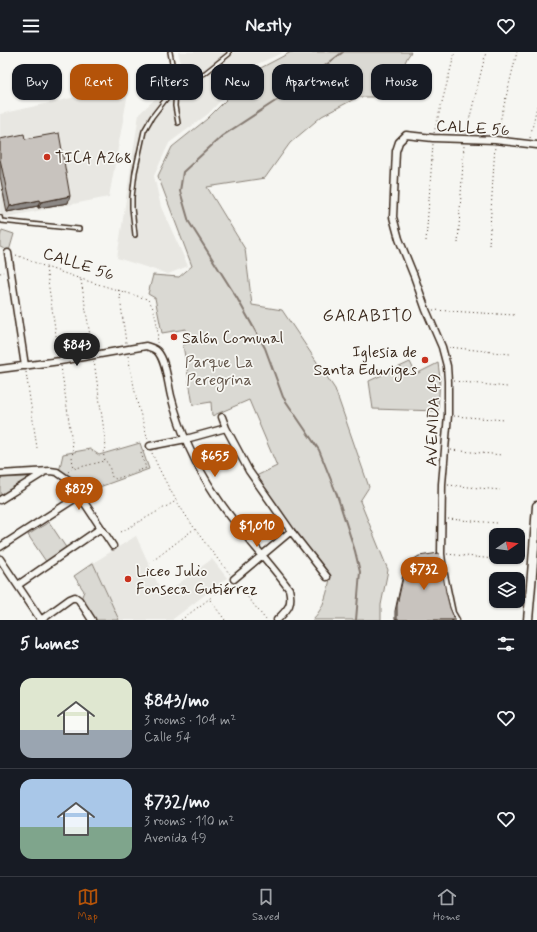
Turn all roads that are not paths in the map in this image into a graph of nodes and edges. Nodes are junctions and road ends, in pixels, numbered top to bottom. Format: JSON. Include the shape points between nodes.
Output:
{"nodes":[{"id":1,"x":170,"y":52,"type":"edge"},
{"id":2,"x":230,"y":53,"type":"edge"},
{"id":3,"x":172,"y":64,"type":"edge"},
{"id":4,"x":203,"y":74,"type":"edge"},
{"id":5,"x":165,"y":100,"type":"edge"},
{"id":6,"x":175,"y":100,"type":"edge"},
{"id":7,"x":178,"y":123,"type":"dead end"},
{"id":8,"x":406,"y":135,"type":"joint"},
{"id":9,"x":537,"y":145,"type":"edge"},
{"id":10,"x":0,"y":217,"type":"edge"},
{"id":11,"x":79,"y":229,"type":"dead end"},
{"id":12,"x":135,"y":235,"type":"dead end"},
{"id":13,"x":8,"y":252,"type":"road end"},
{"id":14,"x":25,"y":366,"type":"junction"},
{"id":15,"x":0,"y":369,"type":"edge"},
{"id":16,"x":222,"y":417,"type":"dead end"},
{"id":17,"x":226,"y":428,"type":"junction"},
{"id":18,"x":186,"y":439,"type":"junction"},
{"id":19,"x":148,"y":448,"type":"road end"},
{"id":20,"x":44,"y":472,"type":"junction"},
{"id":21,"x":0,"y":474,"type":"edge"},
{"id":22,"x":79,"y":496,"type":"junction"},
{"id":23,"x":0,"y":500,"type":"edge"},
{"id":24,"x":537,"y":506,"type":"edge"},
{"id":25,"x":101,"y":528,"type":"junction"},
{"id":26,"x":291,"y":531,"type":"junction"},
{"id":27,"x":113,"y":546,"type":"dead end"},
{"id":28,"x":0,"y":547,"type":"edge"},
{"id":29,"x":262,"y":555,"type":"junction"},
{"id":30,"x":0,"y":559,"type":"edge"},
{"id":31,"x":327,"y":577,"type":"dead end"},
{"id":32,"x":234,"y":579,"type":"road end"},
{"id":33,"x":18,"y":585,"type":"junction"},
{"id":34,"x":41,"y":620,"type":"edge"},
{"id":35,"x":92,"y":620,"type":"edge"},
{"id":36,"x":277,"y":620,"type":"edge"},
{"id":37,"x":456,"y":620,"type":"edge"},
{"id":38,"x":528,"y":620,"type":"edge"}],
"edges":[{"from":1,"to":3,"type":"lane"},
{"from":2,"to":4,"type":"lane"},
{"from":5,"to":12,"type":"lane","via":[[144,131],[132,197]]},
{"from":6,"to":7,"type":"lane"},
{"from":8,"to":9,"type":"street","name":"CALLE 56"},
{"from":8,"to":37,"type":"street","name":"AVENIDA 49","via":[[399,142],[396,151],[393,217],[398,239],[442,347],[447,366],[448,415],[442,484],[441,554],[452,613]]},
{"from":10,"to":11,"type":"lane","via":[[1,221]]},
{"from":13,"to":14,"type":"street"},
{"from":14,"to":15,"type":"street"},
{"from":14,"to":18,"type":"street","via":[[146,346],[156,350],[163,359],[176,413]]},
{"from":16,"to":17,"type":"street"},
{"from":17,"to":18,"type":"street"},
{"from":17,"to":26,"type":"street","via":[[249,471]]},
{"from":18,"to":19,"type":"street"},
{"from":18,"to":29,"type":"street","via":[[200,470],[216,496]]},
{"from":20,"to":21,"type":"street"},
{"from":20,"to":22,"type":"street","via":[[57,472],[70,481]]},
{"from":20,"to":23,"type":"street"},
{"from":22,"to":25,"type":"street"},
{"from":22,"to":28,"type":"street"},
{"from":24,"to":38,"type":"street"},
{"from":25,"to":27,"type":"street"},
{"from":25,"to":33,"type":"street"},
{"from":26,"to":29,"type":"street"},
{"from":26,"to":31,"type":"street"},
{"from":29,"to":32,"type":"street"},
{"from":29,"to":36,"type":"street","via":[[289,589],[291,597],[290,606]]},
{"from":30,"to":33,"type":"street"},
{"from":33,"to":34,"type":"street"},
{"from":34,"to":35,"type":"street","via":[[75,597]]}]}
